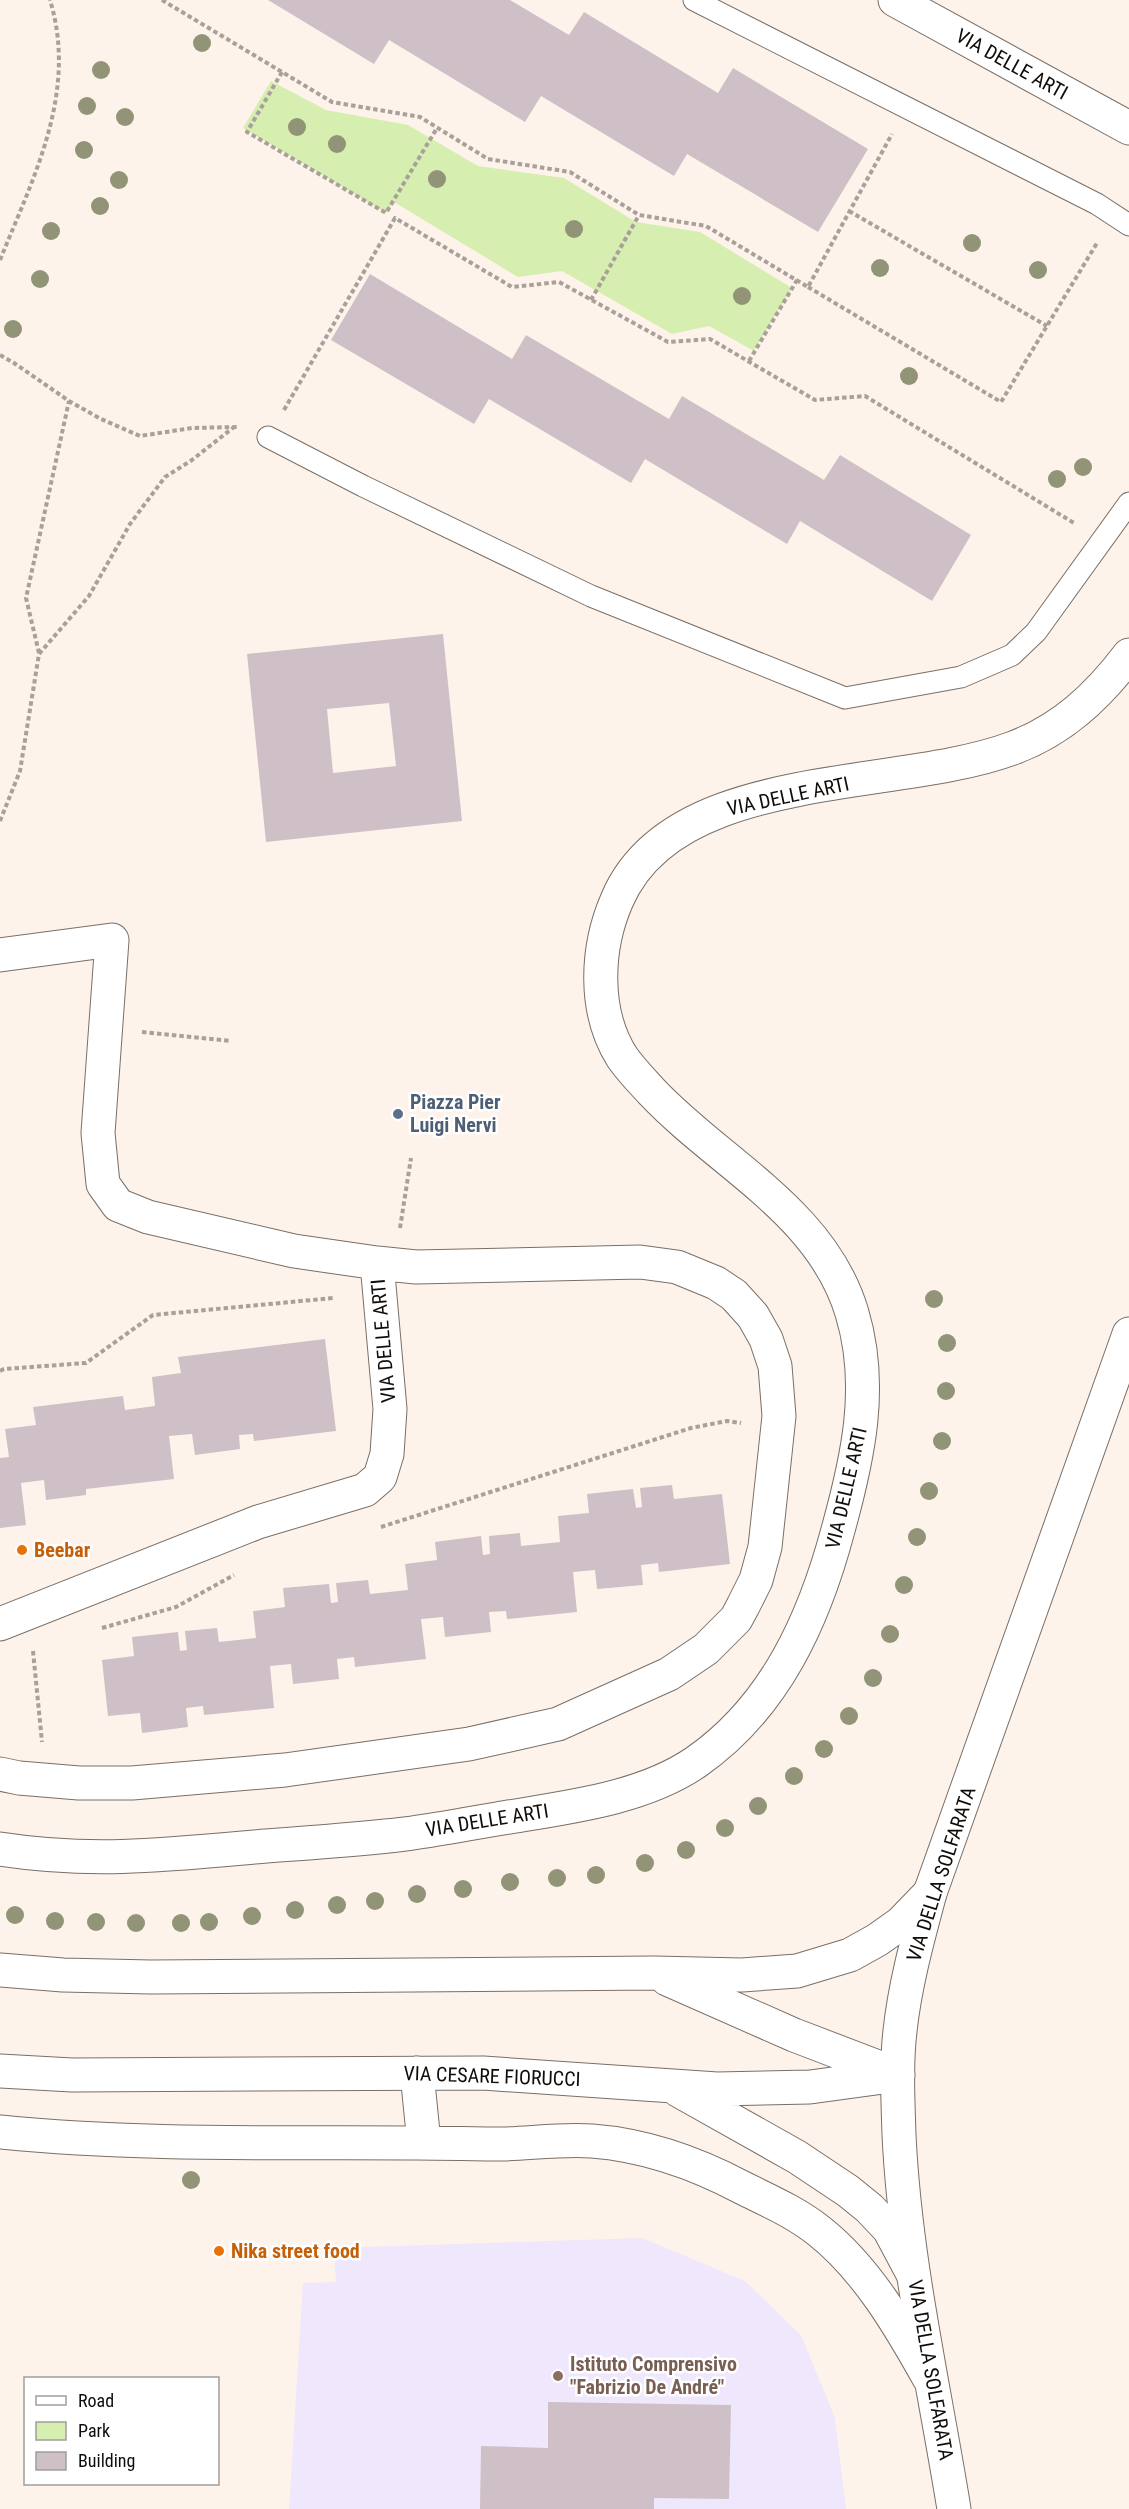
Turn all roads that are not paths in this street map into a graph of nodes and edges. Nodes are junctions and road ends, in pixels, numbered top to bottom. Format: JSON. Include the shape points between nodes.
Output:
{"nodes":[{"id":1,"x":694,"y":0,"type":"edge"},
{"id":2,"x":895,"y":0,"type":"edge"},
{"id":3,"x":1129,"y":128,"type":"edge"},
{"id":4,"x":1129,"y":225,"type":"edge"},
{"id":5,"x":268,"y":437,"type":"road end"},
{"id":6,"x":1129,"y":503,"type":"edge"},
{"id":7,"x":1129,"y":655,"type":"edge"},
{"id":8,"x":0,"y":955,"type":"edge"},
{"id":9,"x":383,"y":1274,"type":"junction"},
{"id":10,"x":1129,"y":1334,"type":"edge"},
{"id":11,"x":0,"y":1624,"type":"edge"},
{"id":12,"x":0,"y":1774,"type":"edge"},
{"id":13,"x":0,"y":1849,"type":"edge"},
{"id":14,"x":930,"y":1893,"type":"junction"},
{"id":15,"x":0,"y":1970,"type":"edge"},
{"id":16,"x":654,"y":1973,"type":"junction"},
{"id":17,"x":0,"y":2071,"type":"edge"},
{"id":18,"x":417,"y":2073,"type":"junction"},
{"id":19,"x":898,"y":2075,"type":"junction"},
{"id":20,"x":668,"y":2085,"type":"junction"},
{"id":21,"x":0,"y":2132,"type":"edge"},
{"id":22,"x":424,"y":2143,"type":"junction"},
{"id":23,"x":914,"y":2274,"type":"junction"},
{"id":24,"x":933,"y":2385,"type":"junction"},
{"id":25,"x":954,"y":2509,"type":"edge"}],
"edges":[{"from":1,"to":4,"type":"lane","via":[[1097,204]]},
{"from":2,"to":3,"type":"street","name":"VIA DELLE ARTI"},
{"from":5,"to":6,"type":"lane","via":[[591,596],[845,698],[961,676],[1012,655],[1036,632]]},
{"from":7,"to":13,"type":"street","name":"VIA DELLE ARTI","via":[[1082,708],[1042,735],[1012,749],[966,762],[767,797],[714,812],[672,834],[644,858],[631,873],[613,909],[601,982],[610,1032],[622,1056],[670,1111],[794,1218],[818,1245],[843,1288],[859,1341],[862,1418],[835,1542],[806,1623],[774,1682],[744,1723],[673,1776],[574,1806],[408,1834],[134,1858],[43,1856]]},
{"from":8,"to":9,"type":"street","via":[[112,940],[98,1132],[103,1184],[118,1205],[148,1217]]},
{"from":9,"to":11,"type":"street","name":"VIA DELLE ARTI","via":[[390,1409],[387,1454],[380,1476],[365,1490],[258,1522]]},
{"from":9,"to":12,"type":"street","via":[[416,1267],[662,1263],[698,1274],[734,1295],[753,1316],[766,1339],[775,1366],[778,1397],[765,1547],[756,1580],[736,1619],[717,1640],[669,1674],[558,1724],[469,1744],[285,1770],[132,1783],[46,1781]]},
{"from":10,"to":14,"type":"street","name":"VIA DELLA SOLFARATA"},
{"from":14,"to":16,"type":"street","via":[[901,1923],[877,1940],[824,1964],[797,1971],[742,1975]]},
{"from":14,"to":19,"type":"street","name":"VIA DELLA SOLFARATA","via":[[906,1988]]},
{"from":15,"to":16,"type":"street","via":[[151,1977]]},
{"from":16,"to":19,"type":"street","via":[[794,2035]]},
{"from":17,"to":18,"type":"street","name":"VIA CESARE FIORUCCI","via":[[72,2075]]},
{"from":18,"to":20,"type":"street","name":"VIA CESARE FIORUCCI","via":[[483,2073]]},
{"from":18,"to":22,"type":"street"},
{"from":19,"to":20,"type":"street","via":[[769,2089]]},
{"from":19,"to":23,"type":"street","name":"VIA DELLA SOLFARATA","via":[[901,2164]]},
{"from":20,"to":23,"type":"street","name":"VIA CESARE FIORUCCI","via":[[797,2157],[848,2191],[889,2229]]},
{"from":21,"to":22,"type":"street","via":[[48,2137]]},
{"from":22,"to":24,"type":"street","via":[[611,2143],[681,2159],[727,2179],[820,2231],[879,2296]]},
{"from":23,"to":24,"type":"street","name":"VIA DELLA SOLFARATA"},
{"from":24,"to":25,"type":"street","name":"VIA DELLA SOLFARATA"}]}
